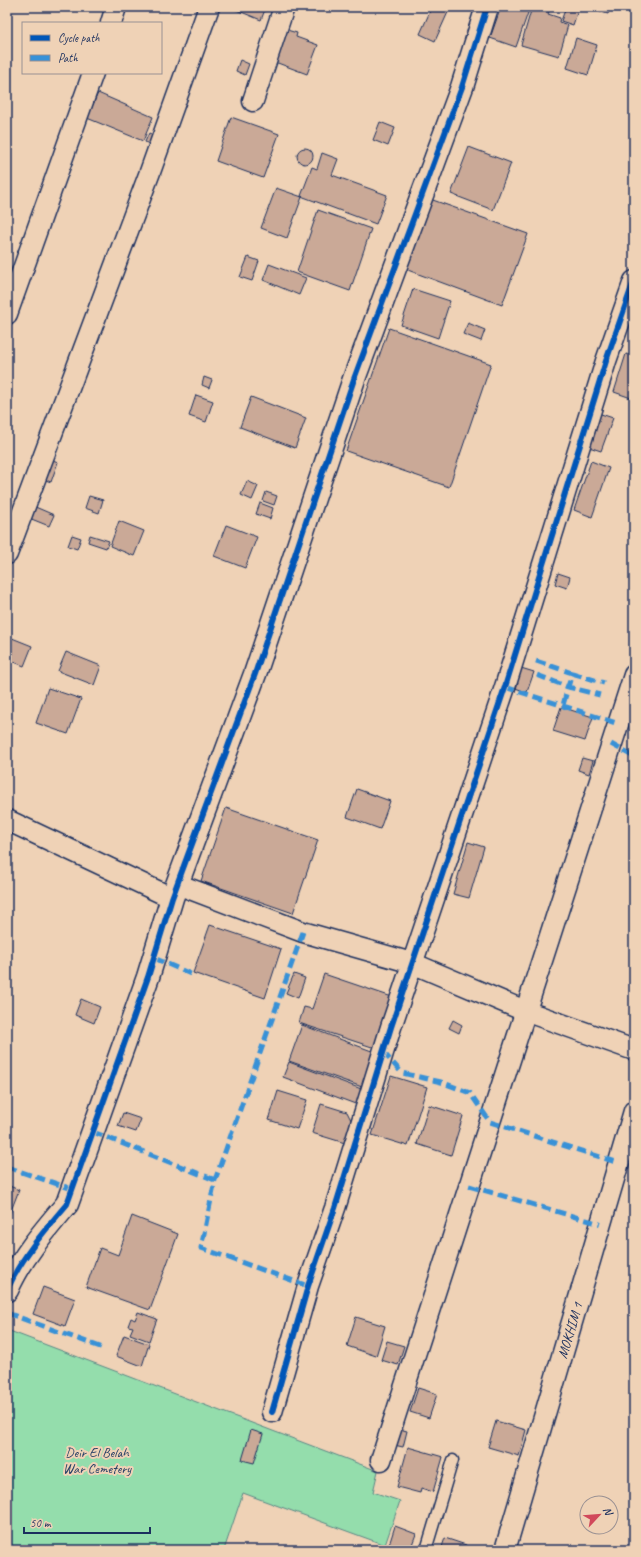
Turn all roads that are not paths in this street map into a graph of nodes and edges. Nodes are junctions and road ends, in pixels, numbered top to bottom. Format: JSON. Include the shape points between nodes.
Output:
{"nodes":[{"id":1,"x":116,"y":7,"type":"edge"},
{"id":2,"x":209,"y":7,"type":"edge"},
{"id":3,"x":284,"y":7,"type":"edge"},
{"id":4,"x":487,"y":7,"type":"edge"},
{"id":5,"x":111,"y":22,"type":"edge"},
{"id":6,"x":93,"y":74,"type":"edge"},
{"id":7,"x":253,"y":101,"type":"dead end"},
{"id":8,"x":634,"y":281,"type":"edge"},
{"id":9,"x":7,"y":314,"type":"edge"},
{"id":10,"x":7,"y":554,"type":"edge"},
{"id":11,"x":634,"y":676,"type":"edge"},
{"id":12,"x":7,"y":820,"type":"edge"},
{"id":13,"x":174,"y":891,"type":"junction"},
{"id":14,"x":412,"y":963,"type":"junction"},
{"id":15,"x":526,"y":1011,"type":"junction"},
{"id":16,"x":634,"y":1050,"type":"edge"},
{"id":17,"x":634,"y":1111,"type":"edge"},
{"id":18,"x":7,"y":1290,"type":"edge"},
{"id":19,"x":272,"y":1412,"type":"dead end"},
{"id":20,"x":381,"y":1460,"type":"dead end"},
{"id":21,"x":453,"y":1460,"type":"dead end"},
{"id":22,"x":426,"y":1550,"type":"edge"},
{"id":23,"x":505,"y":1550,"type":"edge"}],
"edges":[{"from":1,"to":5,"type":"street"},
{"from":2,"to":10,"type":"street"},
{"from":3,"to":7,"type":"street"},
{"from":4,"to":13,"type":"street","via":[[462,87],[354,379],[255,674]]},
{"from":6,"to":9,"type":"street"},
{"from":8,"to":14,"type":"street","via":[[606,361],[505,687]]},
{"from":11,"to":15,"type":"street"},
{"from":12,"to":13,"type":"street"},
{"from":13,"to":14,"type":"street"},
{"from":13,"to":18,"type":"street","via":[[148,977],[67,1204],[15,1272]]},
{"from":14,"to":15,"type":"street"},
{"from":14,"to":19,"type":"street","via":[[308,1286]]},
{"from":15,"to":16,"type":"street"},
{"from":15,"to":20,"type":"street"},
{"from":17,"to":23,"type":"street","name":"MOKHIM 1"},
{"from":21,"to":22,"type":"lane"}]}
